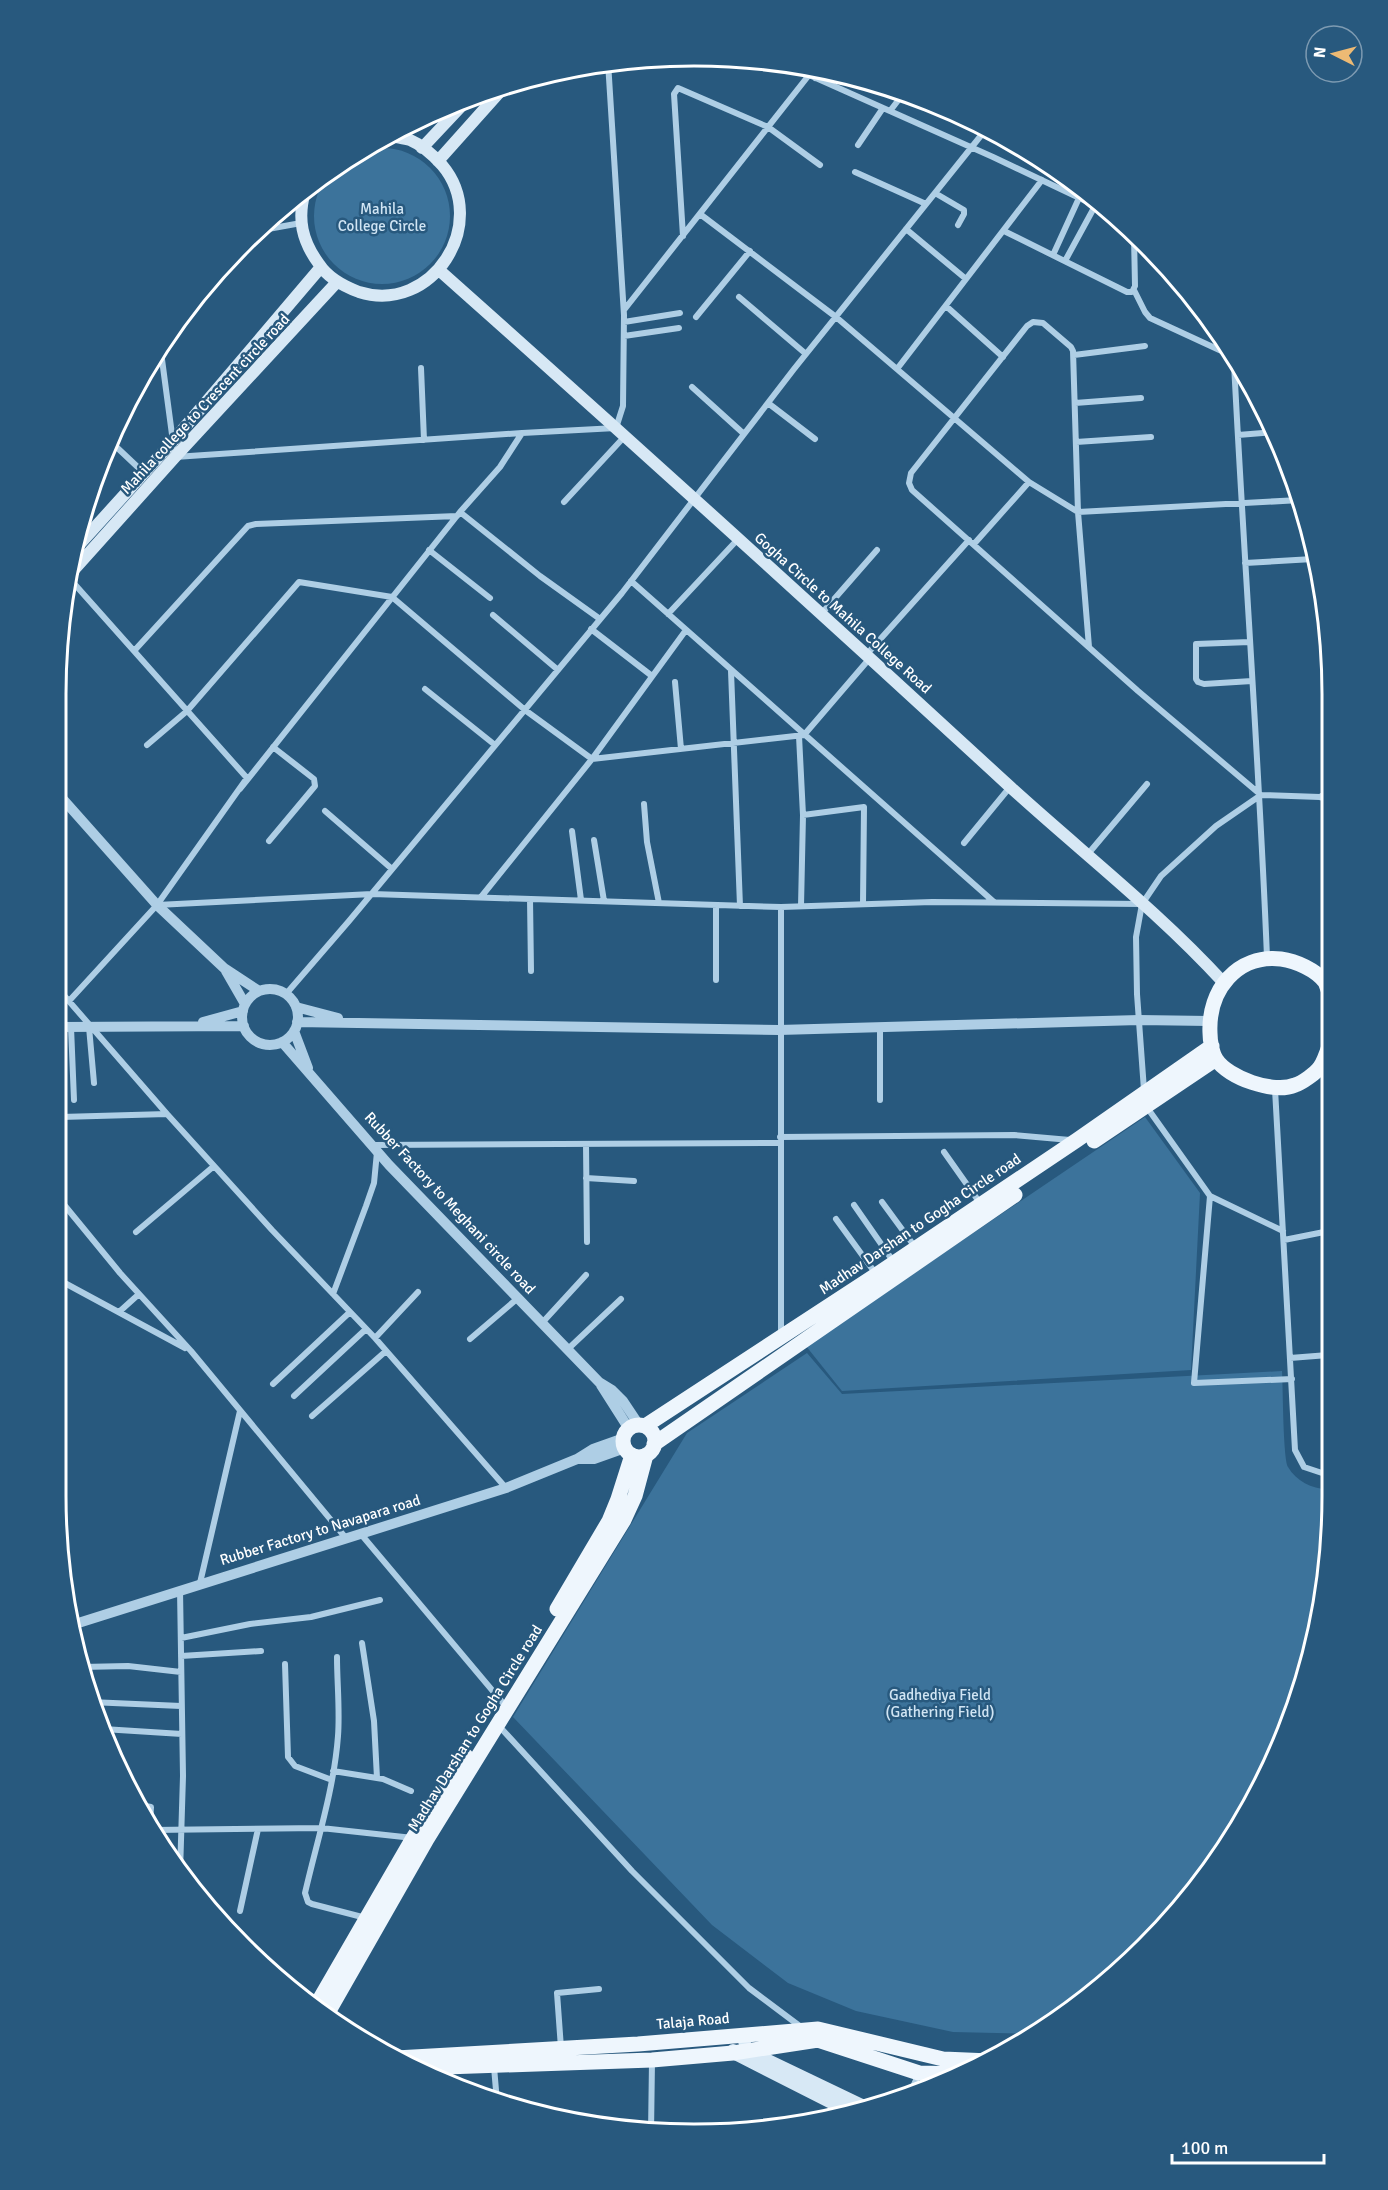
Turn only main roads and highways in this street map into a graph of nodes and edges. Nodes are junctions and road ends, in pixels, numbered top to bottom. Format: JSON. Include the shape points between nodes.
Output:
{"nodes":[{"id":1,"x":493,"y":99,"type":"edge"},
{"id":2,"x":454,"y":114,"type":"edge"},
{"id":3,"x":402,"y":139,"type":"edge"},
{"id":4,"x":422,"y":148,"type":"junction"},
{"id":5,"x":438,"y":161,"type":"junction"},
{"id":6,"x":302,"y":204,"type":"edge"},
{"id":7,"x":321,"y":267,"type":"junction"},
{"id":8,"x":439,"y":270,"type":"junction"},
{"id":9,"x":337,"y":282,"type":"junction"},
{"id":10,"x":85,"y":538,"type":"edge"},
{"id":11,"x":80,"y":563,"type":"edge"},
{"id":12,"x":1322,"y":980,"type":"edge"},
{"id":13,"x":1223,"y":982,"type":"junction"},
{"id":14,"x":1214,"y":1052,"type":"junction"},
{"id":15,"x":1322,"y":1065,"type":"edge"},
{"id":16,"x":1085,"y":1141,"type":"junction"},
{"id":17,"x":637,"y":1440,"type":"junction"},
{"id":18,"x":505,"y":1705,"type":"junction"},
{"id":19,"x":420,"y":1839,"type":"junction"},
{"id":20,"x":319,"y":1999,"type":"edge"},
{"id":21,"x":331,"y":2007,"type":"edge"},
{"id":22,"x":735,"y":2036,"type":"junction"},
{"id":23,"x":740,"y":2051,"type":"junction"},
{"id":24,"x":412,"y":2057,"type":"edge"},
{"id":25,"x":969,"y":2060,"type":"edge"},
{"id":26,"x":435,"y":2067,"type":"edge"},
{"id":27,"x":940,"y":2073,"type":"edge"},
{"id":28,"x":857,"y":2103,"type":"edge"},
{"id":29,"x":840,"y":2107,"type":"edge"}],
"edges":[{"from":1,"to":5,"type":"main road"},
{"from":2,"to":4,"type":"main road"},
{"from":3,"to":4,"type":"main road"},
{"from":4,"to":5,"type":"main road"},
{"from":5,"to":8,"type":"main road","via":[[449,174],[459,198],[460,224],[453,249]]},
{"from":6,"to":7,"type":"main road","via":[[301,223],[308,249]]},
{"from":7,"to":9,"type":"main road"},
{"from":7,"to":10,"type":"main road","name":"Mahila college to Crescent circle road"},
{"from":8,"to":9,"type":"main road","via":[[419,286],[394,294],[369,295]]},
{"from":8,"to":13,"type":"main road","name":"Gogha Circle to Mahila College Road","via":[[1088,854],[1197,953]]},
{"from":9,"to":11,"type":"main road","name":"Mahila college to Crescent circle road"},
{"from":12,"to":13,"type":"main road","via":[[1291,960],[1267,958],[1243,965]]},
{"from":13,"to":14,"type":"main road","via":[[1209,1021]]},
{"from":14,"to":15,"type":"main road","via":[[1242,1079],[1275,1088],[1295,1085]]},
{"from":14,"to":16,"type":"main road","name":"Madhav Darshan to Gogha Circle road"},
{"from":16,"to":17,"type":"main road","name":"Madhav Darshan to Gogha Circle road","via":[[916,1248]]},
{"from":16,"to":17,"type":"main road","name":"Madhav Darshan to Gogha Circle road","via":[[782,1354]]},
{"from":17,"to":18,"type":"main road","via":[[609,1521]]},
{"from":18,"to":19,"type":"main road"},
{"from":18,"to":19,"type":"main road","name":"Madhav Darshan to Gogha Circle road","via":[[497,1724]]},
{"from":19,"to":20,"type":"main road"},
{"from":19,"to":21,"type":"main road","name":"Madhav Darshan to Gogha Circle road"},
{"from":22,"to":23,"type":"main road"},
{"from":22,"to":24,"type":"main road","name":"Talaja Road"},
{"from":22,"to":25,"type":"main road","name":"Talaja Road","via":[[831,2031],[943,2059]]},
{"from":23,"to":26,"type":"main road","via":[[652,2060]]},
{"from":23,"to":27,"type":"main road","via":[[818,2040],[919,2073]]},
{"from":23,"to":28,"type":"main road"},
{"from":23,"to":29,"type":"main road"}]}
